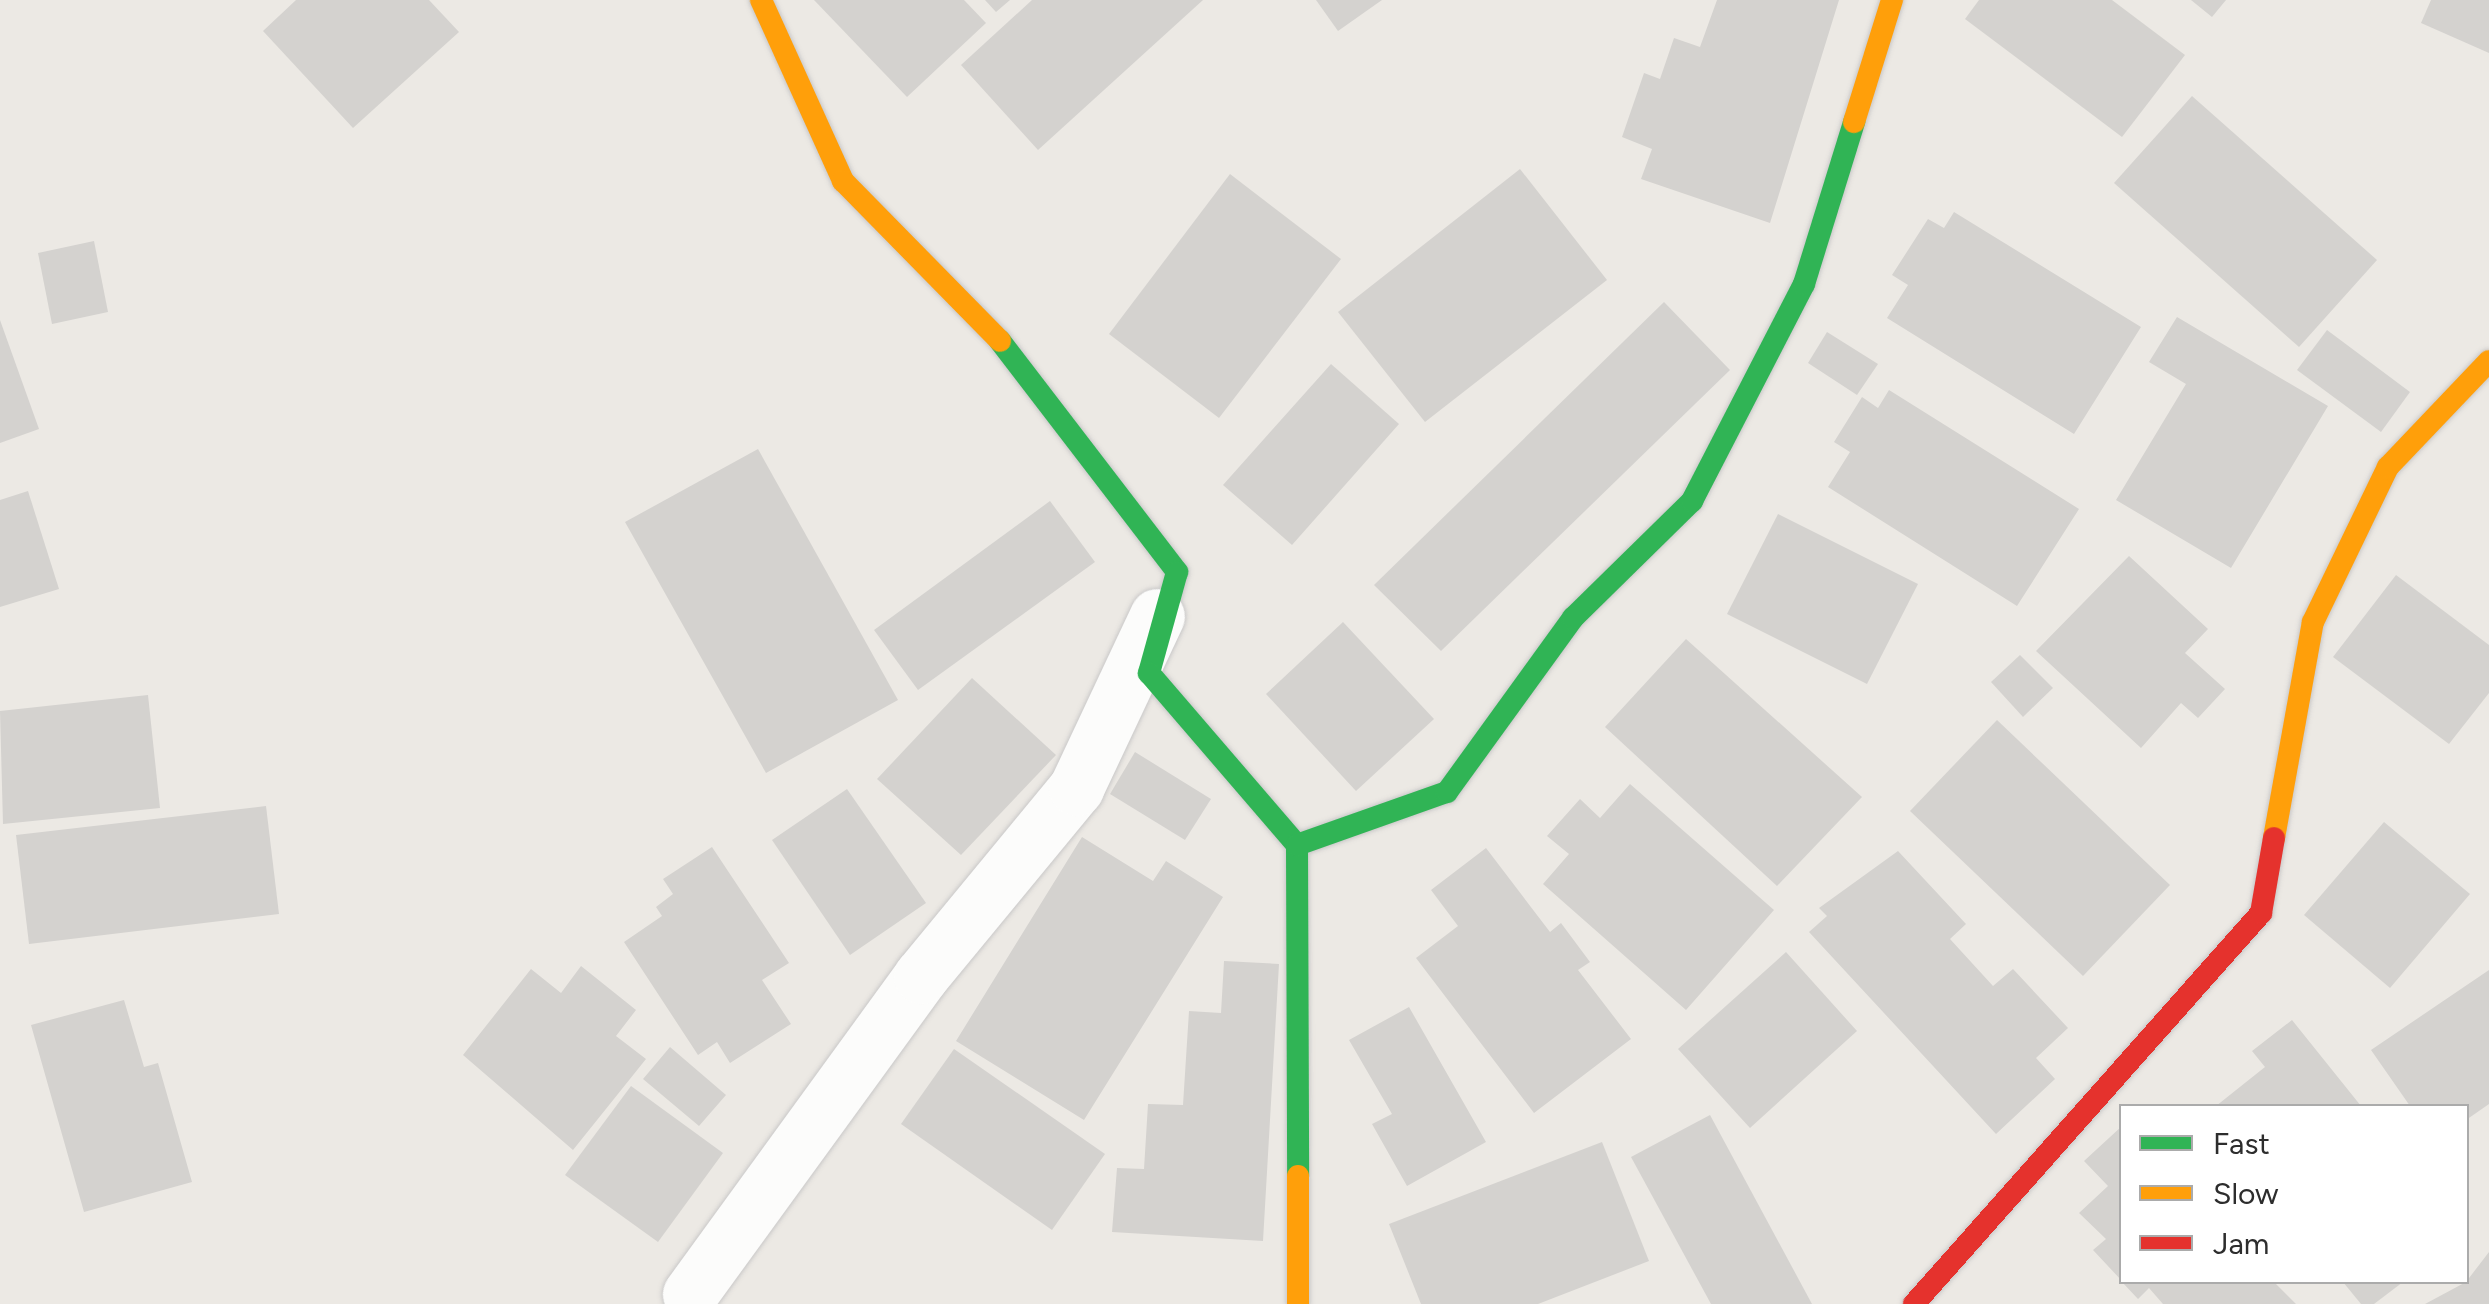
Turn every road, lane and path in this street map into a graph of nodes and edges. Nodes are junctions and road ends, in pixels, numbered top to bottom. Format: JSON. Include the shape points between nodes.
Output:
{"nodes":[{"id":1,"x":762,"y":0,"type":"edge"},
{"id":2,"x":1892,"y":0,"type":"edge"},
{"id":3,"x":2489,"y":361,"type":"edge"},
{"id":4,"x":1177,"y":572,"type":"junction"},
{"id":5,"x":1296,"y":845,"type":"junction"},
{"id":6,"x":690,"y":1294,"type":"dead end"},
{"id":7,"x":1298,"y":1304,"type":"edge"},
{"id":8,"x":1914,"y":1304,"type":"edge"}],
"edges":[{"from":1,"to":4,"type":"street","via":[[843,181],[972,304]]},
{"from":2,"to":5,"type":"street","via":[[1804,284],[1692,502],[1573,618],[1447,792]]},
{"from":3,"to":8,"type":"street","via":[[2388,467],[2313,622],[2262,912]]},
{"from":4,"to":5,"type":"street","via":[[1149,673]]},
{"from":4,"to":6,"type":"street","via":[[1076,788],[920,976]]},
{"from":5,"to":7,"type":"street"}]}
